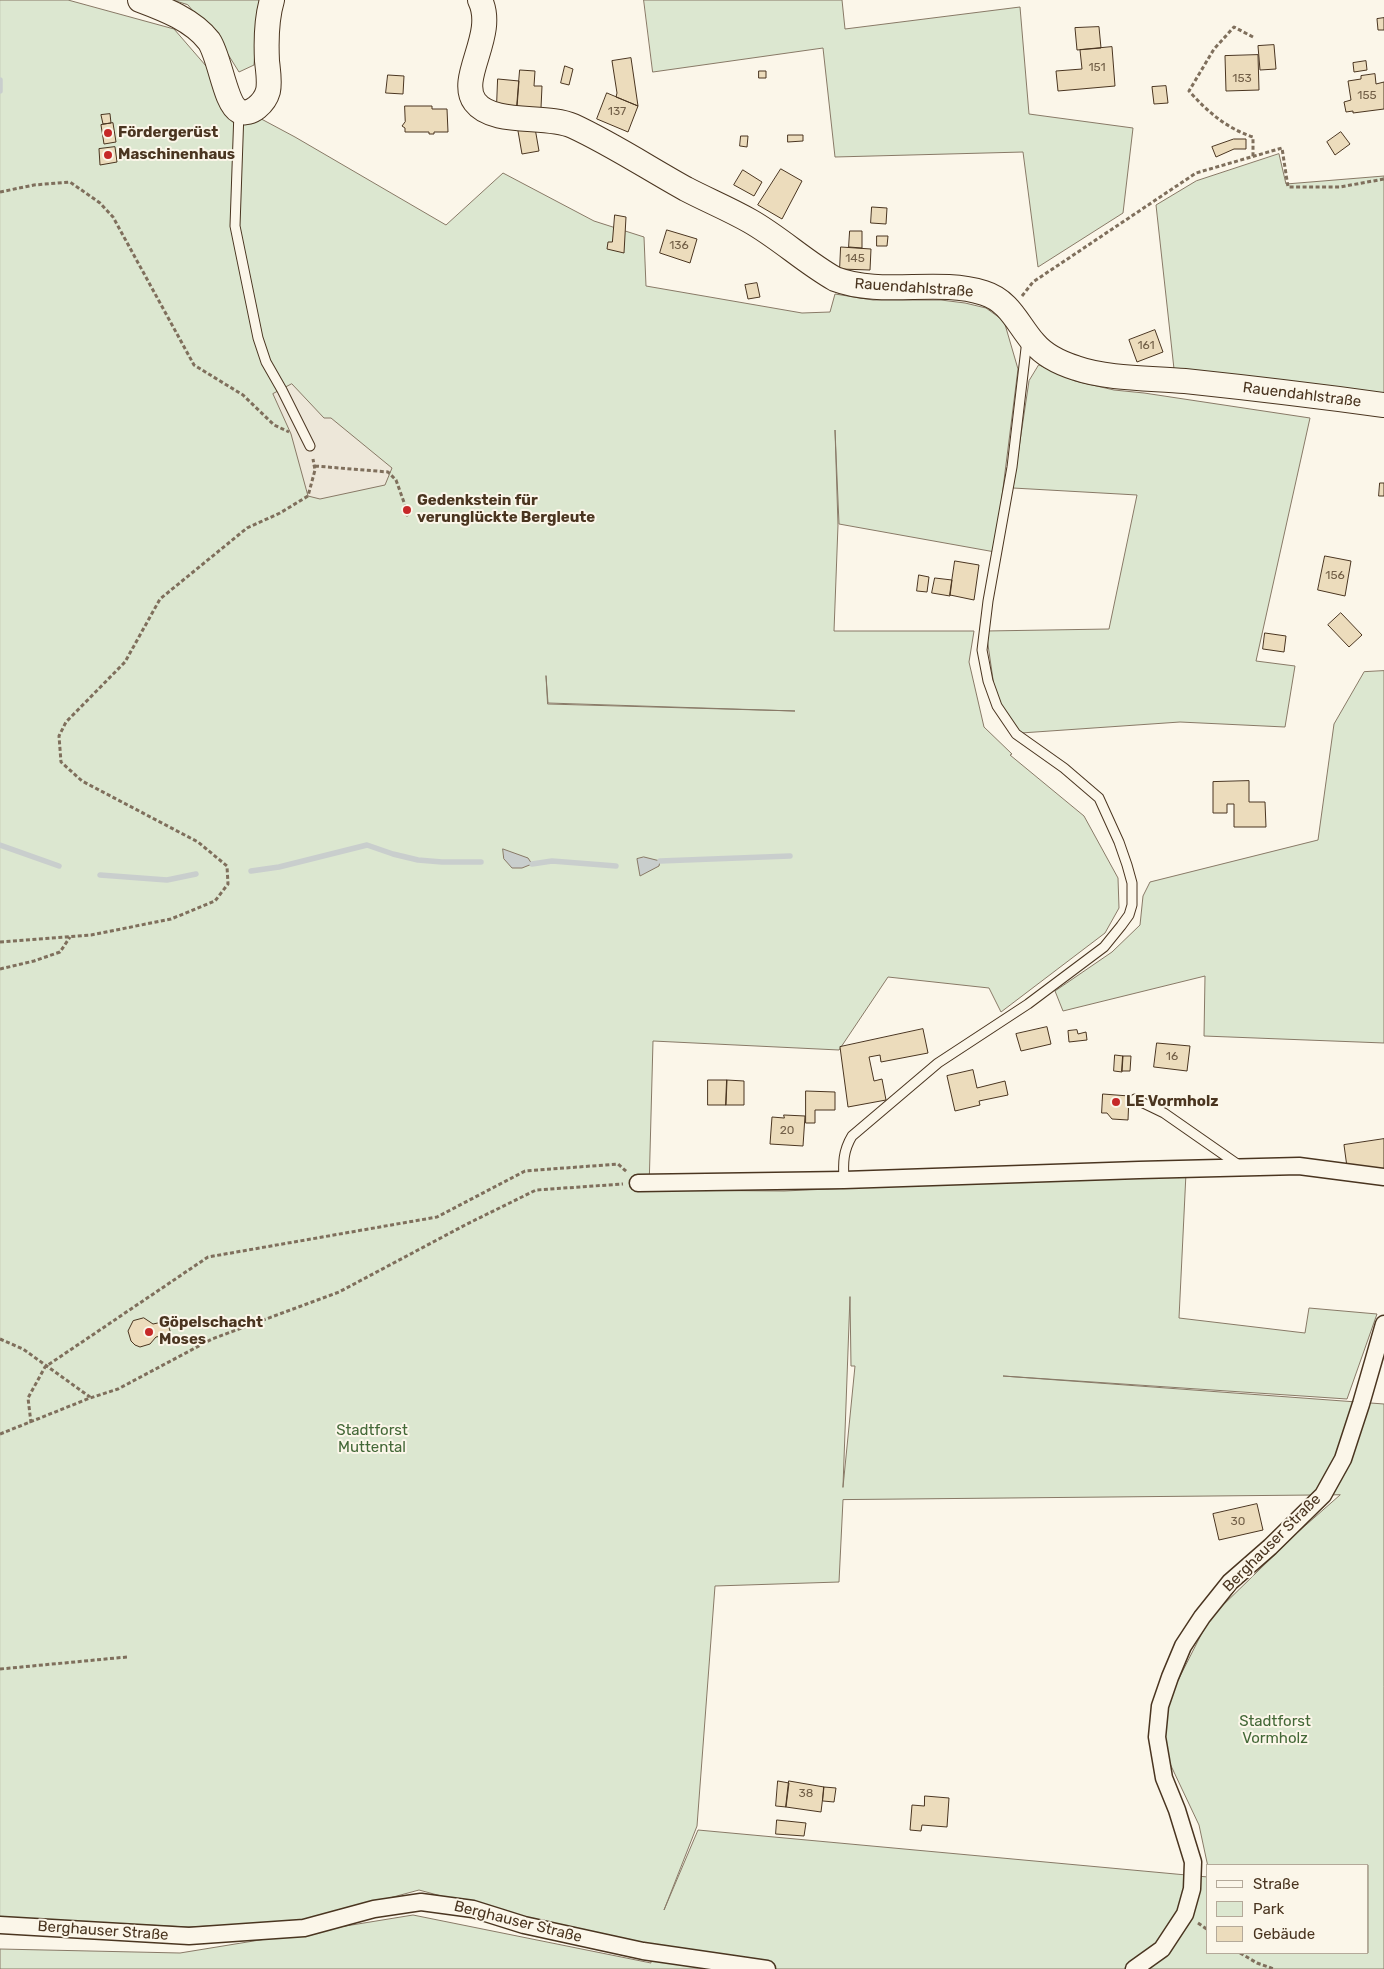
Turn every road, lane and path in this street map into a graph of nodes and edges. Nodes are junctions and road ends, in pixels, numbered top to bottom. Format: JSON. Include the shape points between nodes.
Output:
{"nodes":[{"id":1,"x":140,"y":0,"type":"edge"},
{"id":2,"x":272,"y":0,"type":"edge"},
{"id":3,"x":480,"y":0,"type":"edge"},
{"id":4,"x":1252,"y":37,"type":"dead end"},
{"id":5,"x":239,"y":111,"type":"junction"},
{"id":6,"x":1253,"y":157,"type":"junction"},
{"id":7,"x":1384,"y":180,"type":"edge"},
{"id":8,"x":0,"y":192,"type":"edge"},
{"id":9,"x":1010,"y":310,"type":"junction"},
{"id":10,"x":1027,"y":335,"type":"junction"},
{"id":11,"x":1384,"y":405,"type":"edge"},
{"id":12,"x":310,"y":446,"type":"junction"},
{"id":13,"x":314,"y":466,"type":"junction"},
{"id":14,"x":406,"y":508,"type":"dead end"},
{"id":15,"x":70,"y":937,"type":"junction"},
{"id":16,"x":0,"y":942,"type":"edge"},
{"id":17,"x":0,"y":968,"type":"edge"},
{"id":18,"x":1135,"y":1099,"type":"dead end"},
{"id":19,"x":1243,"y":1168,"type":"junction"},
{"id":20,"x":1384,"y":1177,"type":"edge"},
{"id":21,"x":844,"y":1180,"type":"junction"},
{"id":22,"x":638,"y":1183,"type":"junction"},
{"id":23,"x":1384,"y":1324,"type":"edge"},
{"id":24,"x":0,"y":1339,"type":"edge"},
{"id":25,"x":45,"y":1367,"type":"junction"},
{"id":26,"x":90,"y":1398,"type":"junction"},
{"id":27,"x":31,"y":1423,"type":"junction"},
{"id":28,"x":0,"y":1434,"type":"edge"},
{"id":29,"x":127,"y":1657,"type":"dead end"},
{"id":30,"x":0,"y":1669,"type":"edge"},
{"id":31,"x":0,"y":1925,"type":"edge"},
{"id":32,"x":1242,"y":1954,"type":"edge"},
{"id":33,"x":766,"y":1969,"type":"edge"},
{"id":34,"x":1134,"y":1969,"type":"edge"},
{"id":35,"x":1274,"y":1969,"type":"edge"}],
"edges":[{"from":1,"to":5,"type":"street","via":[[183,20],[209,42],[217,56],[230,100]]},
{"from":2,"to":5,"type":"street","via":[[266,40],[268,92],[252,110]]},
{"from":3,"to":9,"type":"street","name":"Rauendahlstraße","via":[[485,30],[470,85],[474,100],[488,112],[553,120],[586,132],[750,221],[834,279],[874,288],[974,290],[994,298]]},
{"from":4,"to":6,"type":"path","via":[[1234,27],[1214,50],[1190,91],[1207,111],[1225,125],[1253,137]]},
{"from":5,"to":12,"type":"lane","via":[[234,226],[266,362]]},
{"from":6,"to":7,"type":"path","via":[[1282,148],[1288,187],[1340,187]]},
{"from":6,"to":9,"type":"path","via":[[1196,173],[1033,282]]},
{"from":8,"to":12,"type":"path","via":[[70,182],[100,203],[113,217],[194,365],[243,395],[274,425]]},
{"from":9,"to":10,"type":"street","name":"Rauendahlstraße"},
{"from":10,"to":11,"type":"street","name":"Rauendahlstraße","via":[[1046,354],[1069,366],[1095,373]]},
{"from":10,"to":21,"type":"lane","via":[[1012,467],[982,650],[997,706],[1016,734],[1099,798],[1127,865],[1132,883],[1132,906],[1129,915],[1104,947],[1028,1004],[938,1063],[852,1136],[845,1147]]},
{"from":12,"to":13,"type":"path"},
{"from":13,"to":14,"type":"path","via":[[388,472],[396,480]]},
{"from":13,"to":15,"type":"path","via":[[308,496],[247,528],[160,599],[125,662],[66,722],[59,736],[61,762],[82,781],[198,842],[227,866],[228,884],[216,901],[171,920]]},
{"from":15,"to":16,"type":"path"},
{"from":15,"to":17,"type":"path","via":[[60,952]]},
{"from":18,"to":19,"type":"lane","via":[[1164,1113]]},
{"from":19,"to":20,"type":"street","via":[[1299,1166]]},
{"from":19,"to":21,"type":"street"},
{"from":21,"to":22,"type":"street"},
{"from":22,"to":25,"type":"path","via":[[618,1164],[525,1170],[437,1217],[208,1257]]},
{"from":22,"to":26,"type":"path","via":[[536,1190],[339,1292],[212,1339],[118,1389]]},
{"from":23,"to":34,"type":"street","name":"Berghauser Straße","via":[[1343,1459],[1323,1495],[1230,1582],[1183,1646],[1170,1677],[1160,1706],[1157,1737],[1164,1778],[1193,1862],[1192,1889],[1185,1914],[1162,1949]]},
{"from":24,"to":25,"type":"path","via":[[23,1349]]},
{"from":25,"to":26,"type":"path"},
{"from":25,"to":27,"type":"path","via":[[28,1398]]},
{"from":26,"to":27,"type":"path"},
{"from":27,"to":28,"type":"path"},
{"from":29,"to":30,"type":"path"},
{"from":31,"to":33,"type":"street","name":"Berghauser Straße","via":[[189,1936],[304,1928],[421,1902],[474,1909],[524,1925],[644,1951]]},
{"from":32,"to":35,"type":"path"}]}
